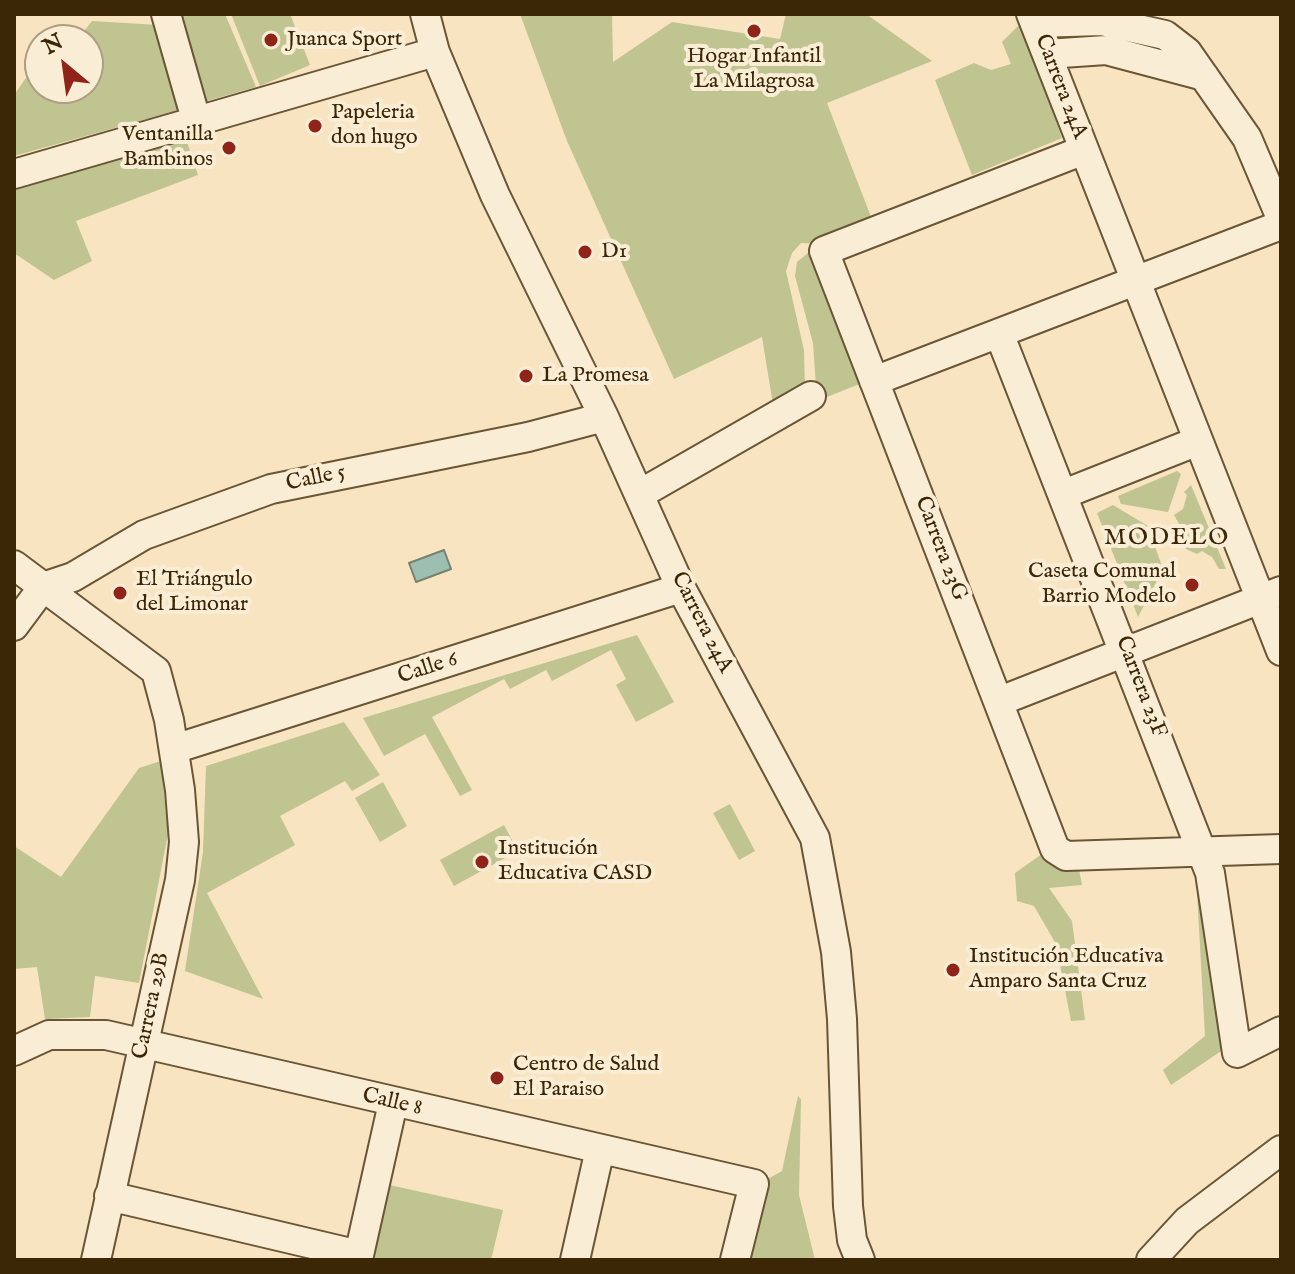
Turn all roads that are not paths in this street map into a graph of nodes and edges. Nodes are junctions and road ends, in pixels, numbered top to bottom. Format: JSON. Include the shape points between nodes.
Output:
{"nodes":[{"id":1,"x":166,"y":14,"type":"edge"},
{"id":2,"x":425,"y":14,"type":"edge"},
{"id":3,"x":1033,"y":19,"type":"edge"},
{"id":4,"x":435,"y":52,"type":"junction"},
{"id":5,"x":1047,"y":54,"type":"junction"},
{"id":6,"x":1204,"y":76,"type":"junction"},
{"id":7,"x":197,"y":123,"type":"junction"},
{"id":8,"x":1084,"y":150,"type":"junction"},
{"id":9,"x":14,"y":174,"type":"edge"},
{"id":10,"x":1281,"y":218,"type":"edge"},
{"id":11,"x":1281,"y":225,"type":"edge"},
{"id":12,"x":1135,"y":281,"type":"junction"},
{"id":13,"x":999,"y":333,"type":"junction"},
{"id":14,"x":874,"y":381,"type":"junction"},
{"id":15,"x":811,"y":396,"type":"dead end"},
{"id":16,"x":604,"y":417,"type":"junction"},
{"id":17,"x":1198,"y":441,"type":"junction"},
{"id":18,"x":640,"y":494,"type":"junction"},
{"id":19,"x":1064,"y":494,"type":"junction"},
{"id":20,"x":14,"y":565,"type":"edge"},
{"id":21,"x":43,"y":587,"type":"junction"},
{"id":22,"x":681,"y":588,"type":"junction"},
{"id":23,"x":1271,"y":595,"type":"edge"},
{"id":24,"x":14,"y":626,"type":"edge"},
{"id":25,"x":1126,"y":651,"type":"junction"},
{"id":26,"x":1281,"y":651,"type":"edge"},
{"id":27,"x":1000,"y":701,"type":"junction"},
{"id":28,"x":174,"y":749,"type":"junction"},
{"id":29,"x":1281,"y":849,"type":"edge"},
{"id":30,"x":1202,"y":852,"type":"junction"},
{"id":31,"x":1281,"y":1031,"type":"edge"},
{"id":32,"x":144,"y":1042,"type":"junction"},
{"id":33,"x":22,"y":1046,"type":"edge"},
{"id":34,"x":393,"y":1103,"type":"junction"},
{"id":35,"x":600,"y":1149,"type":"junction"},
{"id":36,"x":1281,"y":1150,"type":"edge"},
{"id":37,"x":109,"y":1196,"type":"junction"},
{"id":38,"x":96,"y":1260,"type":"edge"},
{"id":39,"x":575,"y":1260,"type":"edge"},
{"id":40,"x":735,"y":1260,"type":"edge"},
{"id":41,"x":860,"y":1260,"type":"edge"},
{"id":42,"x":1151,"y":1260,"type":"edge"}],
"edges":[{"from":1,"to":7,"type":"street"},
{"from":2,"to":4,"type":"street","name":"Carrera 24A"},
{"from":3,"to":5,"type":"street","name":"Carrera 24A"},
{"from":3,"to":6,"type":"street","via":[[1102,21],[1165,35],[1187,52]]},
{"from":4,"to":7,"type":"street"},
{"from":4,"to":16,"type":"street","name":"Carrera 24A","via":[[495,195]]},
{"from":5,"to":6,"type":"street","via":[[1106,50]]},
{"from":5,"to":8,"type":"street","name":"Carrera 24A"},
{"from":6,"to":10,"type":"street","via":[[1247,138]]},
{"from":7,"to":9,"type":"street"},
{"from":8,"to":12,"type":"street","name":"Carrera 24A"},
{"from":8,"to":14,"type":"street","name":"Carrera 23G","via":[[824,251]]},
{"from":11,"to":12,"type":"street"},
{"from":12,"to":13,"type":"street"},
{"from":12,"to":17,"type":"street","name":"Carrera 24A"},
{"from":13,"to":14,"type":"street"},
{"from":13,"to":19,"type":"street","name":"Carrera 23F"},
{"from":14,"to":27,"type":"street","name":"Carrera 23G"},
{"from":15,"to":18,"type":"street"},
{"from":16,"to":18,"type":"street","name":"Carrera 24A"},
{"from":16,"to":21,"type":"street","name":"Calle 5","via":[[271,489],[144,535],[73,577]]},
{"from":17,"to":19,"type":"street"},
{"from":17,"to":23,"type":"street","name":"Carrera 24A"},
{"from":18,"to":22,"type":"street","name":"Carrera 24A"},
{"from":19,"to":25,"type":"street","name":"Carrera 23F"},
{"from":20,"to":21,"type":"street","name":"Carrera 29B"},
{"from":21,"to":24,"type":"street"},
{"from":21,"to":28,"type":"street","name":"Carrera 29B","via":[[151,665]]},
{"from":22,"to":28,"type":"street","name":"Calle 6"},
{"from":22,"to":41,"type":"street","name":"Carrera 24A","via":[[815,838],[836,952],[848,1206]]},
{"from":23,"to":25,"type":"street"},
{"from":23,"to":26,"type":"street","name":"Carrera 24A"},
{"from":25,"to":27,"type":"street"},
{"from":25,"to":30,"type":"street","name":"Carrera 23F"},
{"from":27,"to":30,"type":"street","name":"Carrera 23G","via":[[1055,849],[1066,856]]},
{"from":28,"to":32,"type":"street","name":"Carrera 29B","via":[[184,842]]},
{"from":29,"to":30,"type":"street"},
{"from":30,"to":31,"type":"street","name":"Carrera 23F","via":[[1213,886],[1237,1053]]},
{"from":32,"to":33,"type":"street","name":"Calle 8","via":[[74,1034],[49,1035]]},
{"from":32,"to":34,"type":"street","name":"Calle 8"},
{"from":32,"to":37,"type":"street","name":"Carrera 29B"},
{"from":34,"to":35,"type":"street","name":"Calle 8"},
{"from":34,"to":37,"type":"street","via":[[359,1255]]},
{"from":35,"to":39,"type":"street"},
{"from":35,"to":40,"type":"street","name":"Calle 8","via":[[754,1184]]},
{"from":36,"to":42,"type":"street","via":[[1187,1221]]},
{"from":37,"to":38,"type":"street","name":"Carrera 29B"}]}
